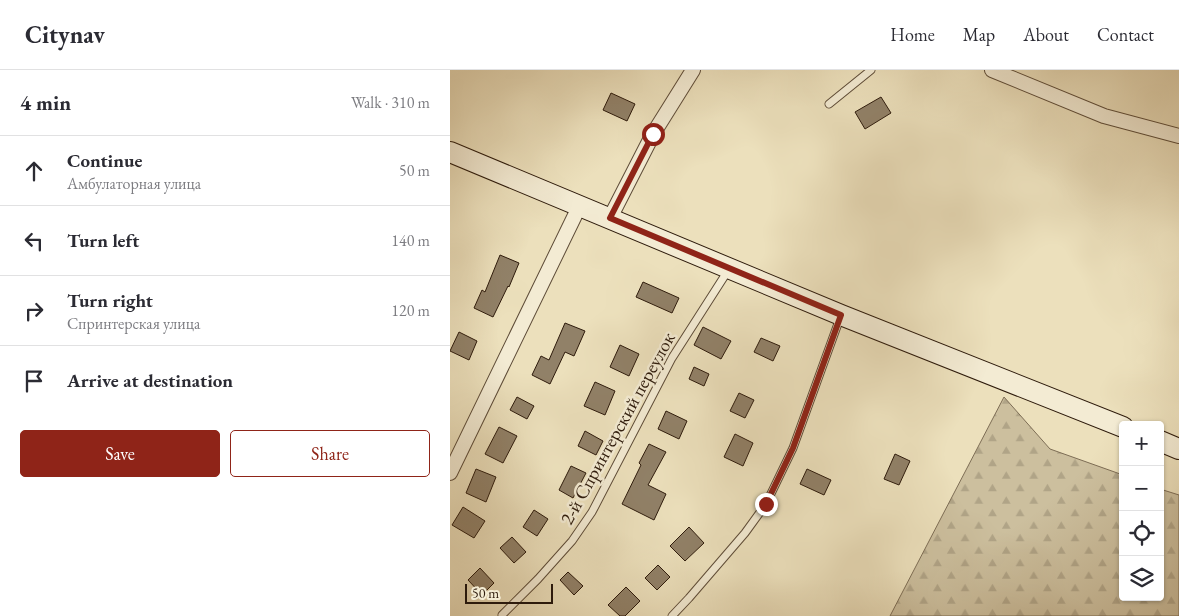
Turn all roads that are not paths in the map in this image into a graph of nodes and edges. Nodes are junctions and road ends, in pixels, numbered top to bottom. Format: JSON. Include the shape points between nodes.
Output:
{"nodes":[{"id":1,"x":693,"y":70,"type":"edge"},
{"id":2,"x":871,"y":70,"type":"edge"},
{"id":3,"x":992,"y":70,"type":"edge"},
{"id":4,"x":829,"y":104,"type":"dead end"},
{"id":5,"x":1179,"y":136,"type":"edge"},
{"id":6,"x":450,"y":152,"type":"edge"},
{"id":7,"x":580,"y":205,"type":"junction"},
{"id":8,"x":610,"y":218,"type":"junction"},
{"id":9,"x":729,"y":268,"type":"junction"},
{"id":10,"x":841,"y":315,"type":"junction"},
{"id":11,"x":1119,"y":424,"type":"edge"},
{"id":12,"x":1164,"y":443,"type":"edge"},
{"id":13,"x":1179,"y":449,"type":"edge"},
{"id":14,"x":450,"y":473,"type":"edge"},
{"id":15,"x":502,"y":616,"type":"edge"},
{"id":16,"x":672,"y":616,"type":"edge"}],
"edges":[{"from":1,"to":8,"type":"street","via":[[653,134]]},
{"from":2,"to":4,"type":"lane"},
{"from":3,"to":5,"type":"street","via":[[1104,116]]},
{"from":6,"to":7,"type":"street"},
{"from":7,"to":8,"type":"street"},
{"from":7,"to":14,"type":"street"},
{"from":8,"to":9,"type":"street"},
{"from":9,"to":10,"type":"street"},
{"from":9,"to":15,"type":"lane","name":"2-й Спринтерский переулок","via":[[672,358],[592,512],[567,547]]},
{"from":10,"to":11,"type":"street"},
{"from":10,"to":16,"type":"lane","via":[[793,448],[766,504],[746,533]]},
{"from":12,"to":13,"type":"street"}]}
